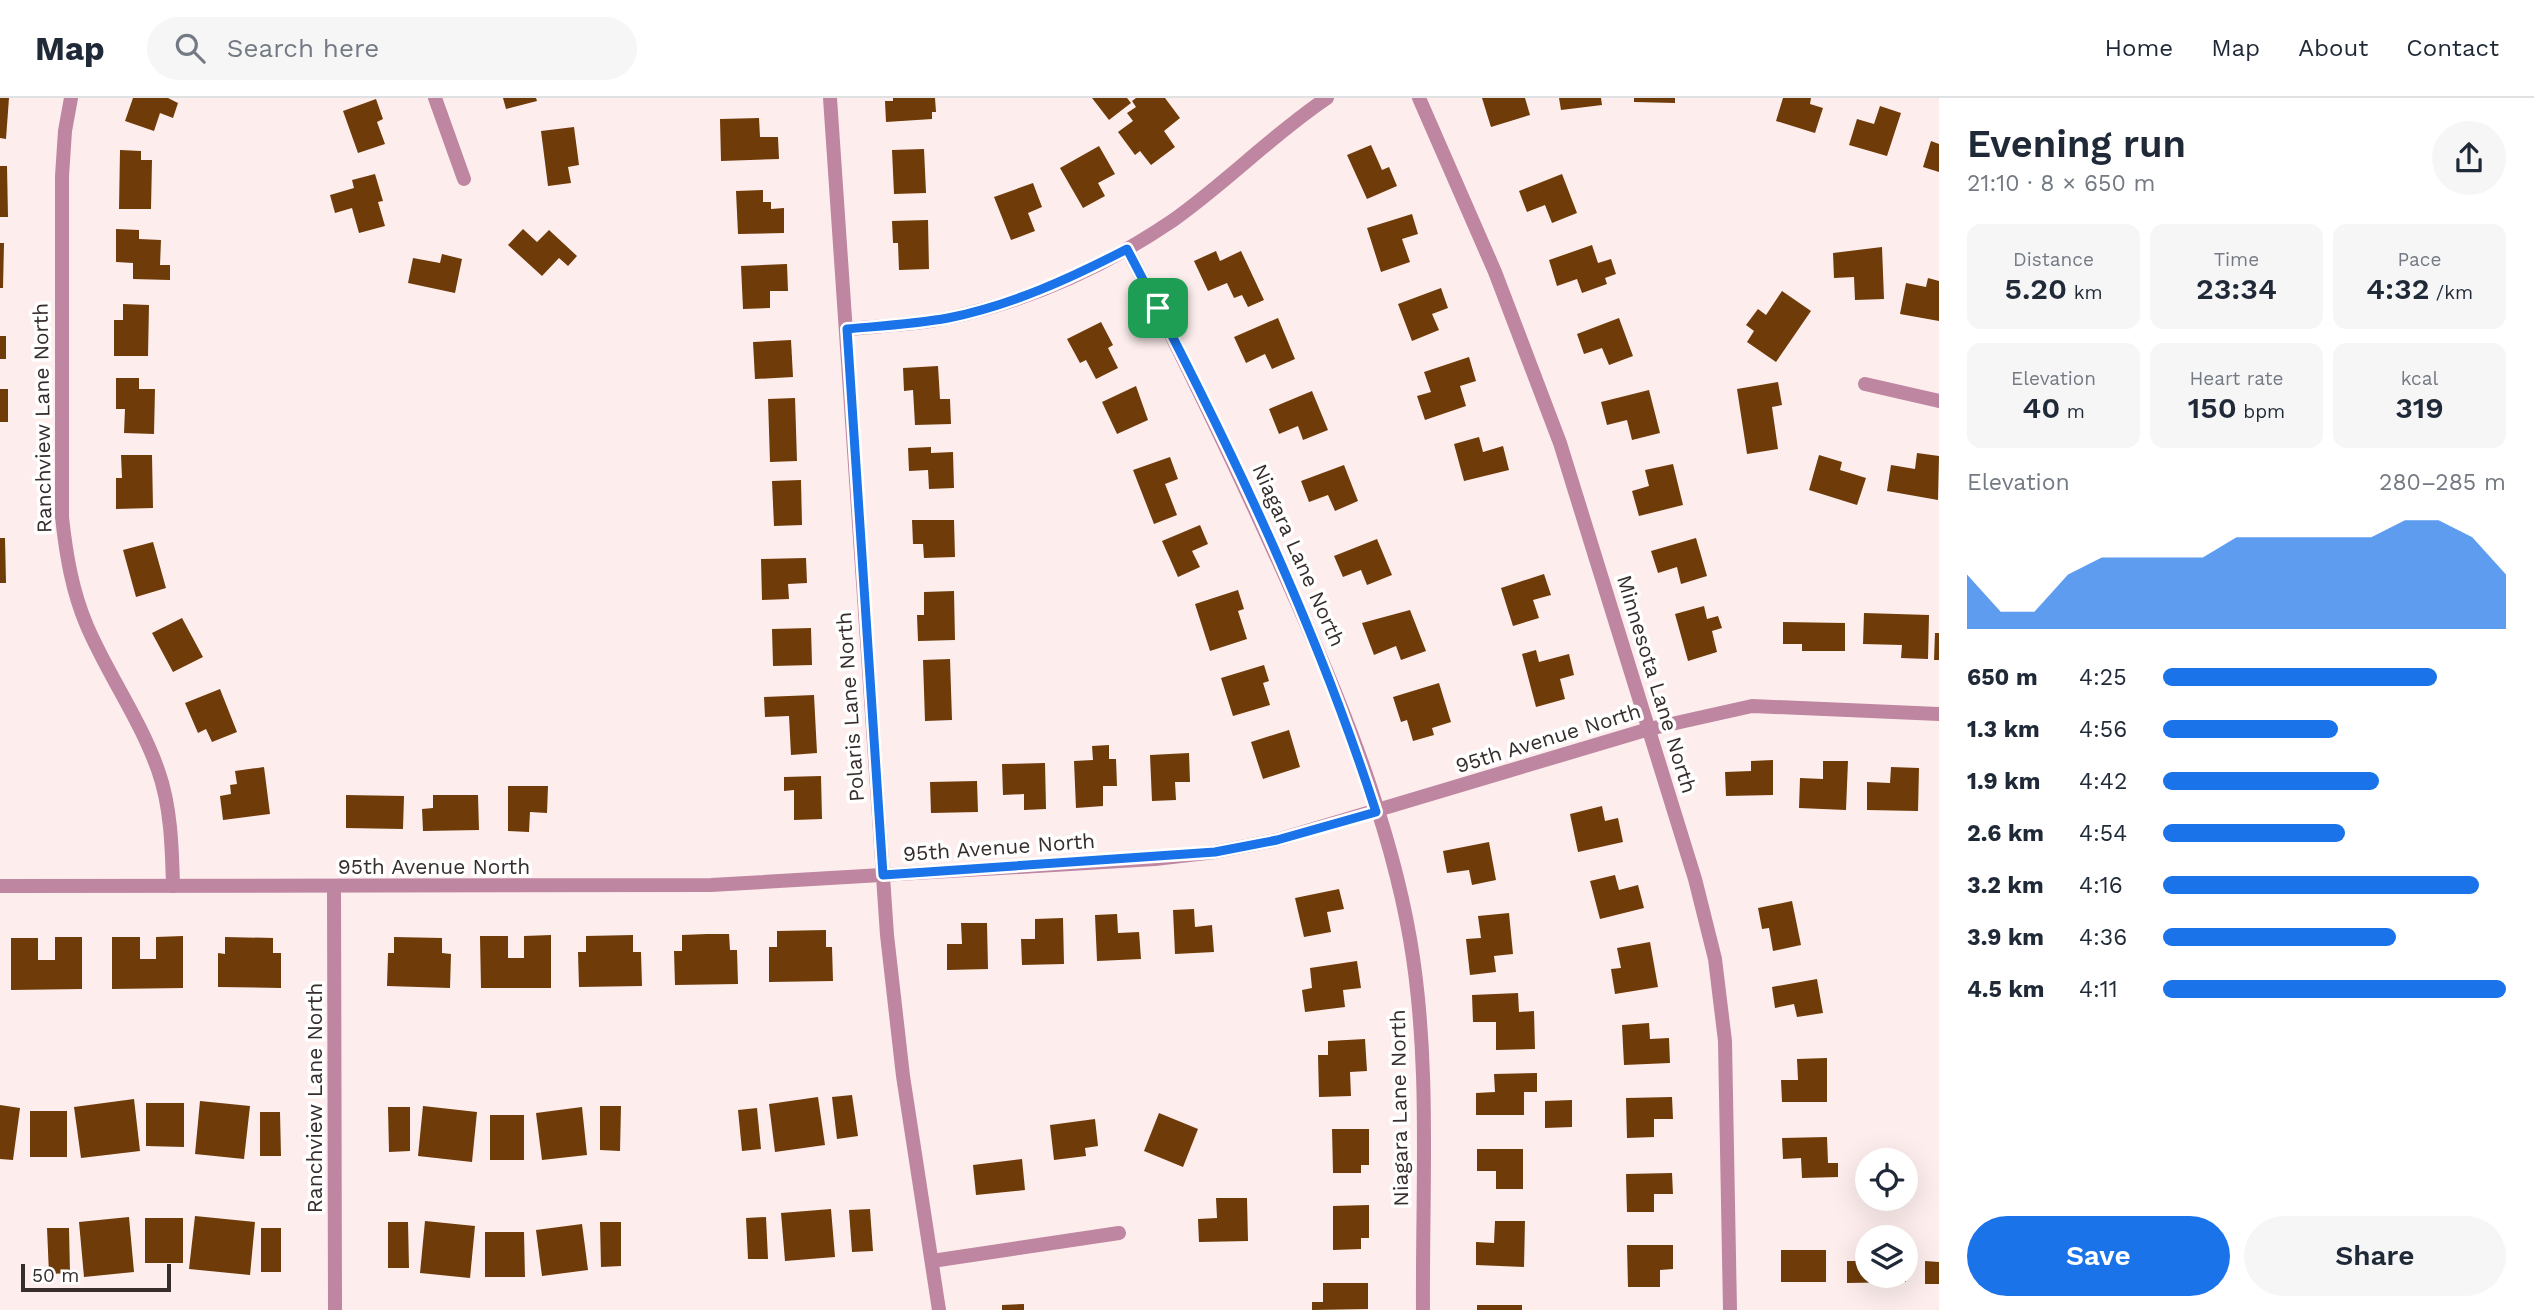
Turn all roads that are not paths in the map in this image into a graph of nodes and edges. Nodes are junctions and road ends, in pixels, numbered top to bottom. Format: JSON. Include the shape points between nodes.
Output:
{"nodes":[{"id":1,"x":71,"y":98,"type":"edge"},
{"id":2,"x":435,"y":98,"type":"edge"},
{"id":3,"x":830,"y":98,"type":"edge"},
{"id":4,"x":1327,"y":98,"type":"edge"},
{"id":5,"x":1419,"y":98,"type":"edge"},
{"id":6,"x":464,"y":178,"type":"dead end"},
{"id":7,"x":1127,"y":249,"type":"junction"},
{"id":8,"x":847,"y":329,"type":"junction"},
{"id":9,"x":1865,"y":384,"type":"dead end"},
{"id":10,"x":1939,"y":401,"type":"edge"},
{"id":11,"x":1939,"y":714,"type":"edge"},
{"id":12,"x":1650,"y":729,"type":"junction"},
{"id":13,"x":1376,"y":812,"type":"junction"},
{"id":14,"x":883,"y":875,"type":"junction"},
{"id":15,"x":0,"y":886,"type":"edge"},
{"id":16,"x":173,"y":886,"type":"junction"},
{"id":17,"x":334,"y":887,"type":"junction"},
{"id":18,"x":1119,"y":1233,"type":"dead end"},
{"id":19,"x":932,"y":1261,"type":"junction"},
{"id":20,"x":335,"y":1310,"type":"edge"},
{"id":21,"x":939,"y":1310,"type":"edge"},
{"id":22,"x":1423,"y":1310,"type":"edge"},
{"id":23,"x":1730,"y":1310,"type":"edge"}],
"edges":[{"from":1,"to":16,"type":"street","name":"Ranchview Lane North","via":[[62,176],[62,517],[66,552],[85,623],[158,771],[166,803]]},
{"from":2,"to":6,"type":"street"},
{"from":3,"to":8,"type":"street","name":"Polaris Lane North"},
{"from":4,"to":7,"type":"street","via":[[1173,220]]},
{"from":5,"to":12,"type":"street","name":"Minnesota Lane North","via":[[1495,272],[1560,443]]},
{"from":7,"to":8,"type":"street","via":[[1064,282],[1001,304],[947,318]]},
{"from":7,"to":13,"type":"street","name":"Niagara Lane North","via":[[1221,432],[1315,642]]},
{"from":8,"to":14,"type":"street","name":"Polaris Lane North"},
{"from":9,"to":10,"type":"street"},
{"from":11,"to":12,"type":"street","name":"95th Avenue North","via":[[1752,706]]},
{"from":12,"to":13,"type":"street","name":"95th Avenue North"},
{"from":12,"to":23,"type":"street","name":"Minnesota Lane North","via":[[1715,959],[1725,1041]]},
{"from":13,"to":14,"type":"street","name":"95th Avenue North","via":[[1215,852]]},
{"from":13,"to":22,"type":"street","name":"Niagara Lane North","via":[[1410,937],[1417,986]]},
{"from":14,"to":17,"type":"street","name":"95th Avenue North","via":[[711,885]]},
{"from":14,"to":19,"type":"street","name":"Polaris Lane North","via":[[896,1019]]},
{"from":15,"to":16,"type":"street","name":"95th Avenue North"},
{"from":16,"to":17,"type":"street","name":"95th Avenue North"},
{"from":17,"to":20,"type":"street","name":"Ranchview Lane North"},
{"from":18,"to":19,"type":"street"},
{"from":19,"to":21,"type":"street","name":"Polaris Lane North"}]}
